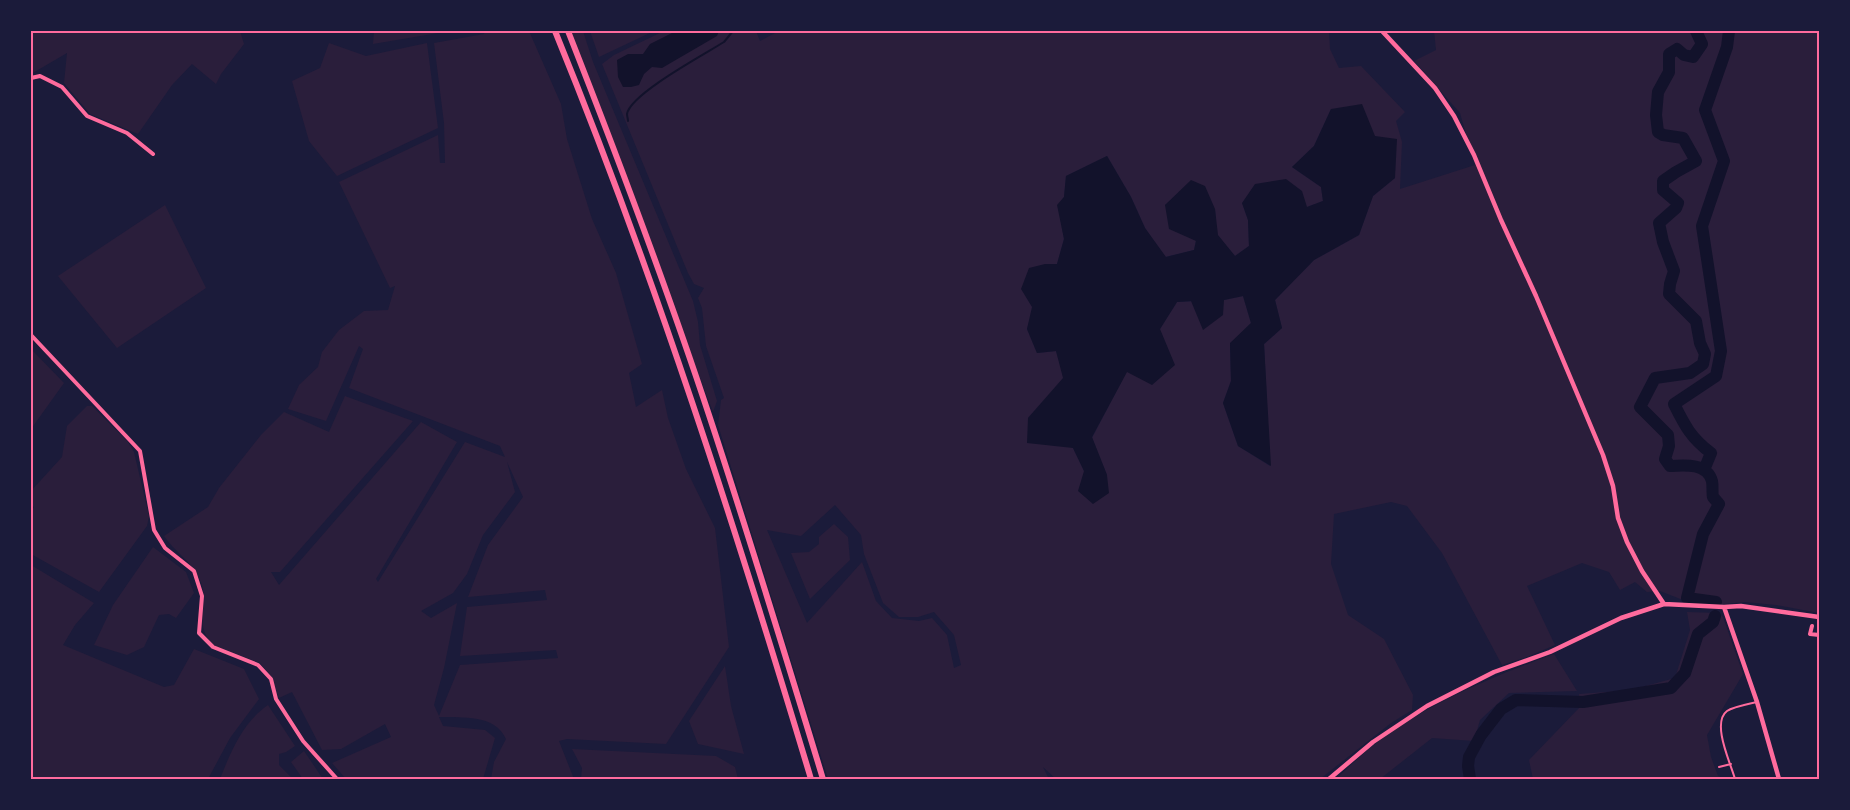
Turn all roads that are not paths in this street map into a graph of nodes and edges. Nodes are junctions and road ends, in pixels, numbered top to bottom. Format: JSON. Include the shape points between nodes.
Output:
{"nodes":[{"id":1,"x":555,"y":31,"type":"edge"},
{"id":2,"x":568,"y":31,"type":"edge"},
{"id":3,"x":1382,"y":31,"type":"edge"},
{"id":4,"x":31,"y":78,"type":"edge"},
{"id":5,"x":153,"y":154,"type":"dead end"},
{"id":6,"x":31,"y":335,"type":"edge"},
{"id":7,"x":1664,"y":604,"type":"junction"},
{"id":8,"x":1724,"y":607,"type":"junction"},
{"id":9,"x":1819,"y":617,"type":"edge"},
{"id":10,"x":1812,"y":626,"type":"dead end"},
{"id":11,"x":1819,"y":636,"type":"edge"},
{"id":12,"x":1757,"y":702,"type":"junction"},
{"id":13,"x":1731,"y":764,"type":"junction"},
{"id":14,"x":1719,"y":767,"type":"dead end"},
{"id":15,"x":337,"y":779,"type":"edge"},
{"id":16,"x":810,"y":779,"type":"edge"},
{"id":17,"x":823,"y":779,"type":"edge"},
{"id":18,"x":1329,"y":779,"type":"edge"},
{"id":19,"x":1736,"y":779,"type":"edge"},
{"id":20,"x":1779,"y":779,"type":"edge"}],
"edges":[{"from":1,"to":16,"type":"highway","via":[[641,254],[693,403],[744,558]]},
{"from":2,"to":17,"type":"highway","via":[[640,217],[709,414]]},
{"from":3,"to":7,"type":"street","via":[[1435,88],[1474,155],[1603,455],[1627,542]]},
{"from":4,"to":5,"type":"street","via":[[40,76],[62,87],[86,116],[127,133]]},
{"from":6,"to":15,"type":"street","via":[[140,450],[154,530],[165,548],[194,571],[197,580],[202,596],[199,633],[213,647],[258,665],[271,680],[276,699],[303,741]]},
{"from":7,"to":8,"type":"street"},
{"from":7,"to":18,"type":"street","via":[[1621,618],[1550,652],[1494,672],[1427,706],[1373,742]]},
{"from":8,"to":9,"type":"street","via":[[1761,607]]},
{"from":8,"to":12,"type":"street"},
{"from":10,"to":11,"type":"street","via":[[1810,634]]},
{"from":12,"to":13,"type":"lane","via":[[1726,712],[1720,720],[1720,732]]},
{"from":12,"to":20,"type":"street"},
{"from":13,"to":14,"type":"lane"},
{"from":13,"to":19,"type":"lane"}]}
